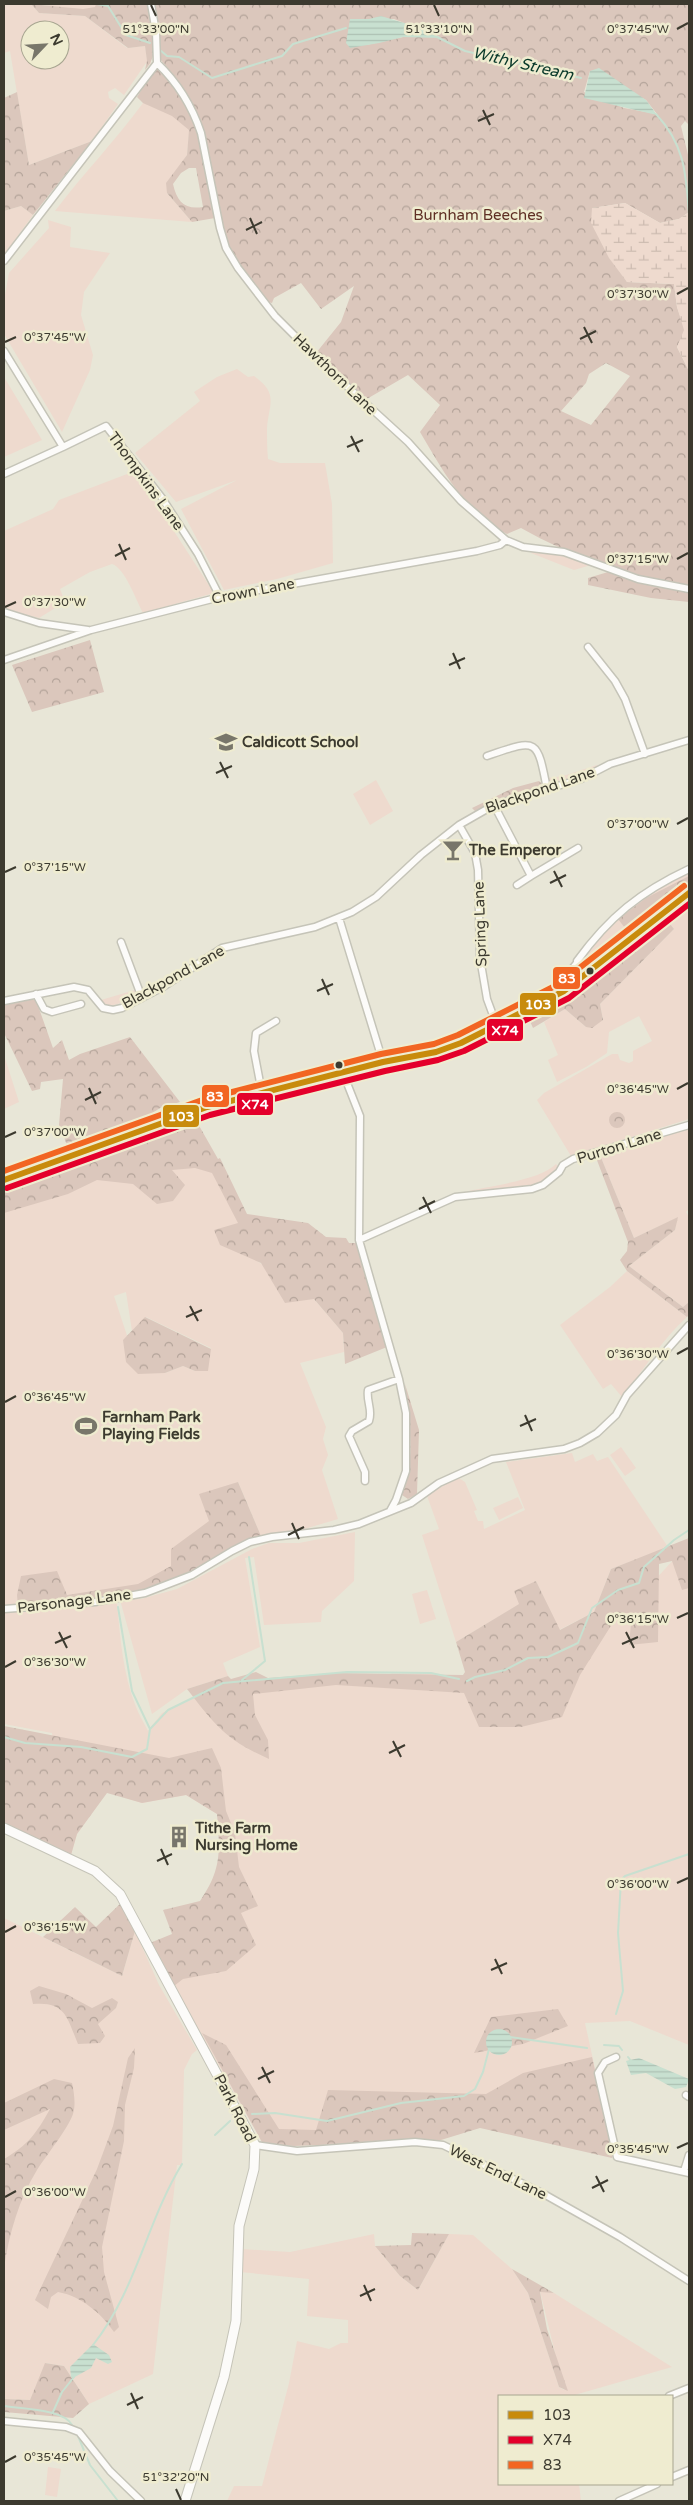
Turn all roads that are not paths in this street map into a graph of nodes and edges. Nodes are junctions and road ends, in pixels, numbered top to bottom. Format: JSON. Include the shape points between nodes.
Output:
{"nodes":[{"id":1,"x":150,"y":4,"type":"edge"},
{"id":2,"x":157,"y":63,"type":"junction"},
{"id":3,"x":4,"y":261,"type":"edge"},
{"id":4,"x":4,"y":351,"type":"edge"},
{"id":5,"x":63,"y":447,"type":"junction"},
{"id":6,"x":4,"y":474,"type":"edge"},
{"id":7,"x":506,"y":540,"type":"junction"},
{"id":8,"x":689,"y":588,"type":"edge"},
{"id":9,"x":220,"y":597,"type":"junction"},
{"id":10,"x":4,"y":612,"type":"edge"},
{"id":11,"x":92,"y":630,"type":"junction"},
{"id":12,"x":588,"y":646,"type":"dead end"},
{"id":13,"x":4,"y":660,"type":"edge"},
{"id":14,"x":689,"y":740,"type":"edge"},
{"id":15,"x":645,"y":754,"type":"junction"},
{"id":16,"x":487,"y":756,"type":"dead end"},
{"id":17,"x":547,"y":789,"type":"junction"},
{"id":18,"x":494,"y":805,"type":"junction"},
{"id":19,"x":459,"y":825,"type":"junction"},
{"id":20,"x":578,"y":848,"type":"dead end"},
{"id":21,"x":689,"y":869,"type":"edge"},
{"id":22,"x":531,"y":876,"type":"junction"},
{"id":23,"x":518,"y":884,"type":"dead end"},
{"id":24,"x":689,"y":893,"type":"edge"},
{"id":25,"x":339,"y":918,"type":"junction"},
{"id":26,"x":121,"y":942,"type":"dead end"},
{"id":27,"x":576,"y":963,"type":"junction"},
{"id":28,"x":584,"y":976,"type":"junction"},
{"id":29,"x":562,"y":981,"type":"dead end"},
{"id":30,"x":36,"y":994,"type":"junction"},
{"id":31,"x":142,"y":998,"type":"junction"},
{"id":32,"x":4,"y":1001,"type":"edge"},
{"id":33,"x":81,"y":1004,"type":"dead end"},
{"id":34,"x":276,"y":1021,"type":"dead end"},
{"id":35,"x":497,"y":1026,"type":"junction"},
{"id":36,"x":383,"y":1062,"type":"junction"},
{"id":37,"x":343,"y":1073,"type":"junction"},
{"id":38,"x":262,"y":1093,"type":"junction"},
{"id":39,"x":689,"y":1125,"type":"edge"},
{"id":40,"x":4,"y":1180,"type":"edge"},
{"id":41,"x":359,"y":1240,"type":"junction"},
{"id":42,"x":689,"y":1325,"type":"edge"},
{"id":43,"x":399,"y":1379,"type":"junction"},
{"id":44,"x":365,"y":1481,"type":"dead end"},
{"id":45,"x":390,"y":1511,"type":"junction"},
{"id":46,"x":4,"y":1609,"type":"edge"},
{"id":47,"x":4,"y":1828,"type":"edge"},
{"id":48,"x":616,"y":2057,"type":"dead end"},
{"id":49,"x":255,"y":2145,"type":"junction"},
{"id":50,"x":689,"y":2155,"type":"edge"},
{"id":51,"x":687,"y":2172,"type":"edge"},
{"id":52,"x":689,"y":2281,"type":"edge"},
{"id":53,"x":689,"y":2388,"type":"edge"},
{"id":54,"x":672,"y":2395,"type":"edge"},
{"id":55,"x":4,"y":2421,"type":"edge"},
{"id":56,"x":689,"y":2470,"type":"edge"},
{"id":57,"x":673,"y":2474,"type":"edge"},
{"id":58,"x":655,"y":2485,"type":"edge"},
{"id":59,"x":141,"y":2501,"type":"edge"},
{"id":60,"x":186,"y":2501,"type":"edge"},
{"id":61,"x":619,"y":2501,"type":"edge"}],
"edges":[{"from":1,"to":2,"type":"street","via":[[156,32]]},
{"from":2,"to":3,"type":"street"},
{"from":2,"to":7,"type":"street","name":"Hawthorn Lane","via":[[172,77],[197,120],[226,248],[259,297],[328,369],[408,442],[460,500]]},
{"from":4,"to":5,"type":"street"},
{"from":5,"to":6,"type":"street"},
{"from":5,"to":9,"type":"street","name":"Thompkins Lane","via":[[106,426],[162,498],[198,554]]},
{"from":7,"to":8,"type":"street","name":"Hawthorn Lane","via":[[523,547],[564,552],[638,579]]},
{"from":7,"to":9,"type":"street","name":"Crown Lane","via":[[500,545],[477,551]]},
{"from":9,"to":11,"type":"street","name":"Crown Lane"},
{"from":10,"to":11,"type":"street","via":[[40,623]]},
{"from":11,"to":13,"type":"street","name":"Crown Lane"},
{"from":12,"to":15,"type":"street","via":[[615,680]]},
{"from":14,"to":15,"type":"street","name":"Blackpond Lane"},
{"from":15,"to":17,"type":"street","name":"Blackpond Lane"},
{"from":16,"to":17,"type":"street","via":[[525,744],[536,748]]},
{"from":17,"to":18,"type":"street","name":"Blackpond Lane"},
{"from":18,"to":19,"type":"street","name":"Blackpond Lane"},
{"from":18,"to":22,"type":"street"},
{"from":19,"to":25,"type":"street","name":"Blackpond Lane","via":[[376,897]]},
{"from":19,"to":35,"type":"street","name":"Spring Lane","via":[[475,853],[480,958],[487,999]]},
{"from":20,"to":22,"type":"street"},
{"from":21,"to":27,"type":"street","via":[[624,906]]},
{"from":22,"to":23,"type":"street"},
{"from":24,"to":28,"type":"main road"},
{"from":25,"to":31,"type":"street","name":"Blackpond Lane","via":[[315,927],[222,948]]},
{"from":25,"to":36,"type":"street"},
{"from":26,"to":31,"type":"street"},
{"from":27,"to":28,"type":"street"},
{"from":27,"to":29,"type":"street"},
{"from":28,"to":35,"type":"main road","via":[[545,1002]]},
{"from":30,"to":31,"type":"street","name":"Blackpond Lane","via":[[71,987],[83,988],[103,1008],[113,1010]]},
{"from":30,"to":32,"type":"street","name":"Blackpond Lane"},
{"from":30,"to":33,"type":"street","via":[[44,1009],[52,1012]]},
{"from":34,"to":38,"type":"street","via":[[256,1033],[254,1051]]},
{"from":35,"to":36,"type":"main road","via":[[436,1052]]},
{"from":36,"to":37,"type":"main road"},
{"from":37,"to":38,"type":"main road"},
{"from":37,"to":41,"type":"street","via":[[360,1116]]},
{"from":38,"to":40,"type":"main road","via":[[207,1107]]},
{"from":39,"to":41,"type":"street","name":"Purton Lane","via":[[563,1164],[551,1180],[538,1187],[455,1197]]},
{"from":41,"to":43,"type":"street"},
{"from":42,"to":45,"type":"street","name":"Parsonage Lane","via":[[627,1395],[616,1415],[597,1433],[564,1449],[492,1459],[439,1482],[411,1503]]},
{"from":43,"to":44,"type":"street","via":[[368,1390],[372,1413],[369,1422],[349,1436],[368,1473]]},
{"from":43,"to":45,"type":"street","via":[[406,1413],[406,1471]]},
{"from":45,"to":46,"type":"street","name":"Parsonage Lane","via":[[360,1524],[334,1530],[250,1542],[192,1575],[145,1593],[95,1602]]},
{"from":47,"to":49,"type":"main road","name":"Park Road","via":[[94,1871],[120,1894]]},
{"from":48,"to":51,"type":"street","via":[[607,2059],[598,2073],[617,2157]]},
{"from":49,"to":52,"type":"street","name":"West End Lane","via":[[297,2151],[415,2142],[443,2145],[542,2193]]},
{"from":49,"to":60,"type":"main road","name":"Park Road","via":[[254,2169],[239,2226],[236,2321],[224,2378]]},
{"from":50,"to":51,"type":"street"},
{"from":53,"to":54,"type":"street"},
{"from":55,"to":59,"type":"street","via":[[66,2427],[79,2432],[110,2471]]},
{"from":56,"to":57,"type":"street"},
{"from":58,"to":61,"type":"street"}]}
